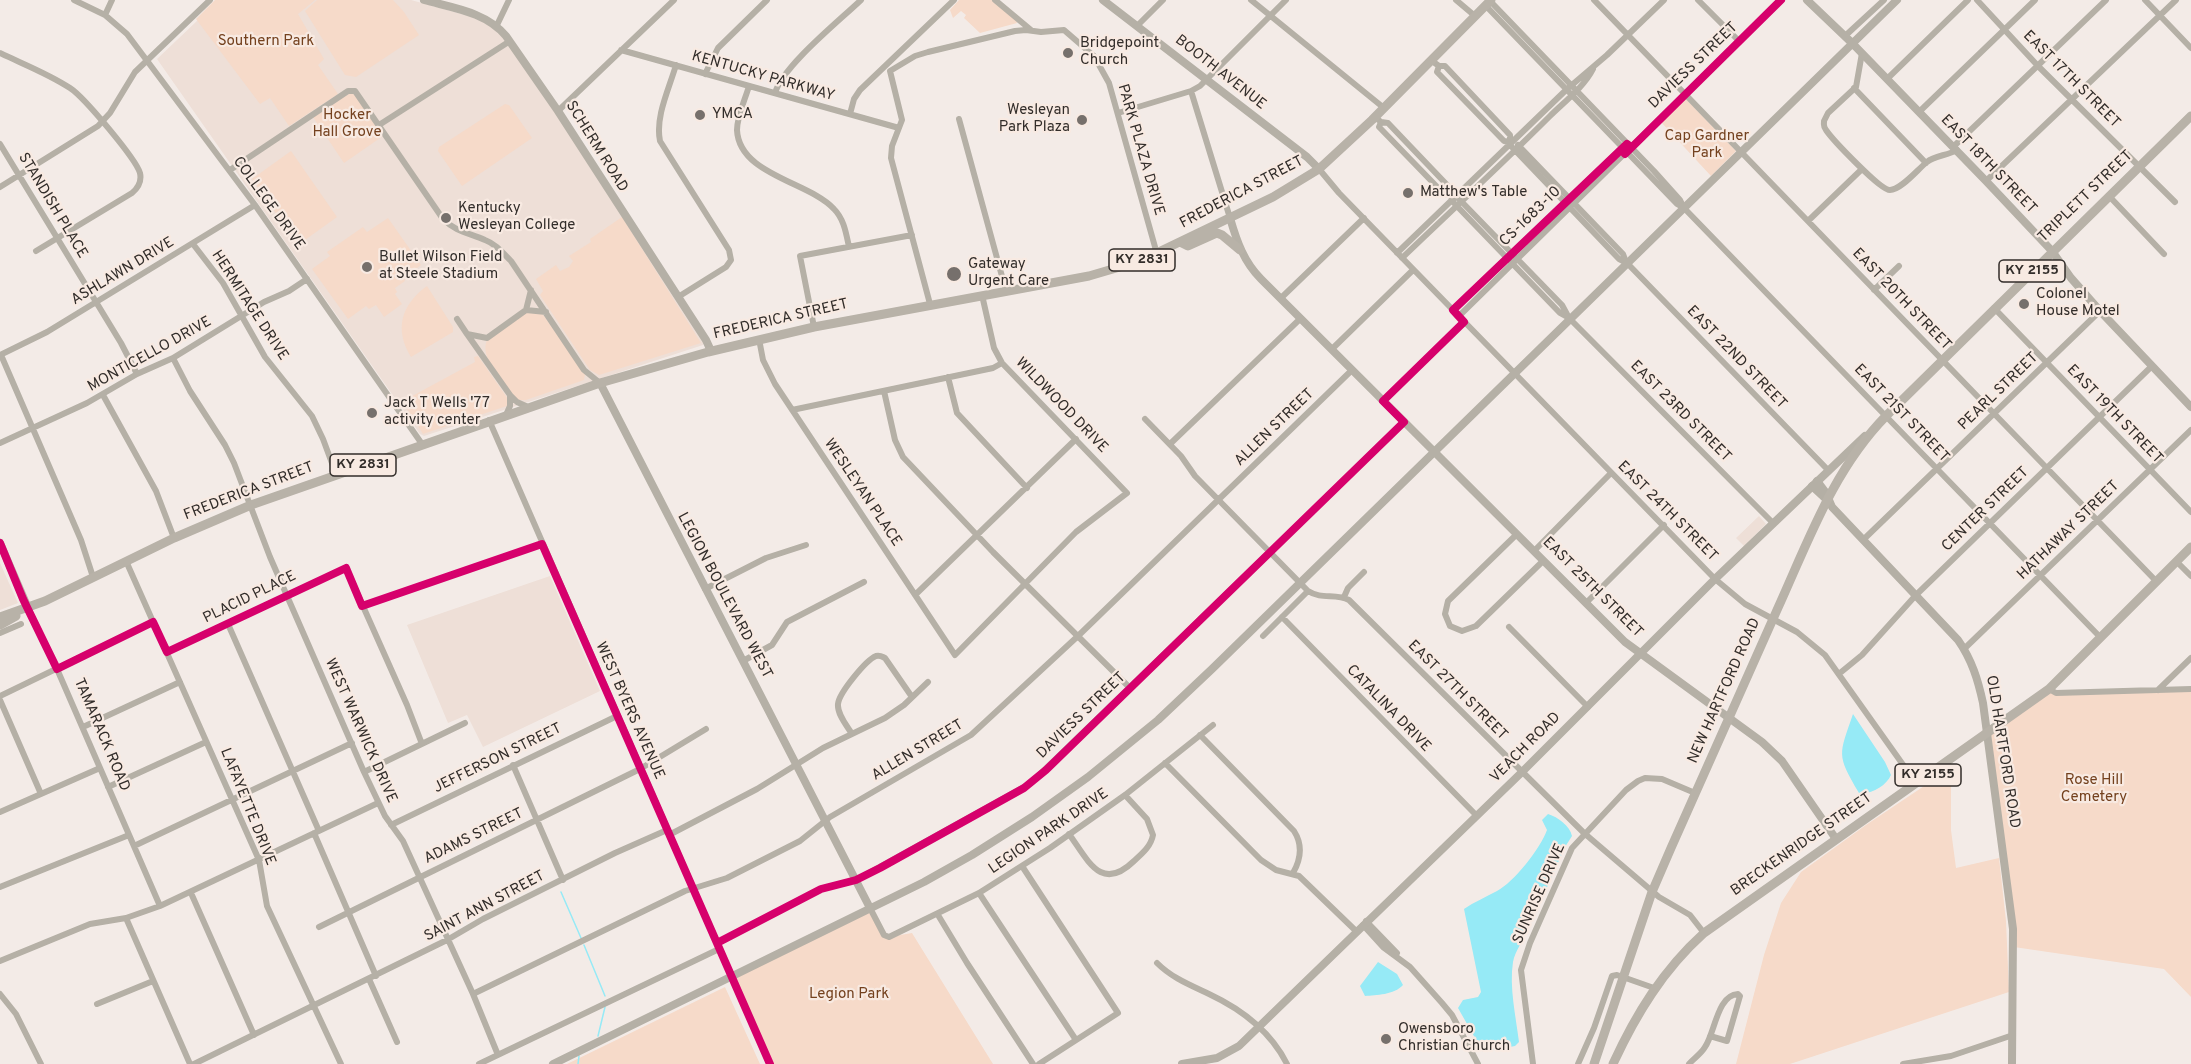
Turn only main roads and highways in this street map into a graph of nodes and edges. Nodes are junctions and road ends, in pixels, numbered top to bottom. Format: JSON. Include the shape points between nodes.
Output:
{"nodes":[{"id":1,"x":1489,"y":2,"type":"edge"},
{"id":2,"x":2191,"y":116,"type":"edge"},
{"id":3,"x":1180,"y":243,"type":"junction"},
{"id":4,"x":1240,"y":250,"type":"road end"},
{"id":5,"x":1875,"y":427,"type":"joint"},
{"id":6,"x":1814,"y":484,"type":"road end"},
{"id":7,"x":1827,"y":499,"type":"junction"},
{"id":8,"x":2191,"y":547,"type":"edge"},
{"id":9,"x":28,"y":608,"type":"junction"},
{"id":10,"x":0,"y":617,"type":"edge"},
{"id":11,"x":0,"y":625,"type":"edge"},
{"id":12,"x":1988,"y":734,"type":"junction"},
{"id":13,"x":1594,"y":1064,"type":"edge"},
{"id":14,"x":1613,"y":1064,"type":"edge"},
{"id":15,"x":2012,"y":1064,"type":"edge"}],
"edges":[{"from":1,"to":3,"type":"main road","name":"FREDERICA STREET","number":"KY 2831","via":[[1435,63],[1384,108],[1378,120],[1318,169],[1290,188]]},
{"from":2,"to":5,"type":"main road","name":"TRIPLETT STREET","number":"KY 2155"},
{"from":3,"to":4,"type":"main road","via":[[1188,246],[1216,233]]},
{"from":3,"to":9,"type":"main road","name":"FREDERICA STREET","number":"KY 2831","via":[[1100,274],[814,327],[600,383],[251,505]]},
{"from":5,"to":7,"type":"main road","name":"NEW HARTFORD ROAD","number":"KY 2155","via":[[1845,466]]},
{"from":6,"to":7,"type":"main road","name":"OLD HARTFORD ROAD"},
{"from":7,"to":12,"type":"main road","name":"OLD HARTFORD ROAD","via":[[1964,649],[1980,690]]},
{"from":7,"to":13,"type":"main road","name":"NEW HARTFORD ROAD","number":"KY 2155","via":[[1652,892]]},
{"from":8,"to":12,"type":"main road","name":"BRECKENRIDGE STREET","number":"KY 2155","via":[[2049,689]]},
{"from":9,"to":10,"type":"main road","name":"FREDERICA STREET","number":"KY 2831"},
{"from":9,"to":11,"type":"main road","name":"FREDERICA STREET","number":"KY 2831"},
{"from":12,"to":14,"type":"main road","name":"BRECKENRIDGE STREET","number":"KY 2155","via":[[1704,933],[1654,988]]},
{"from":12,"to":15,"type":"main road","name":"OLD HARTFORD ROAD","via":[[2013,929]]}]}
